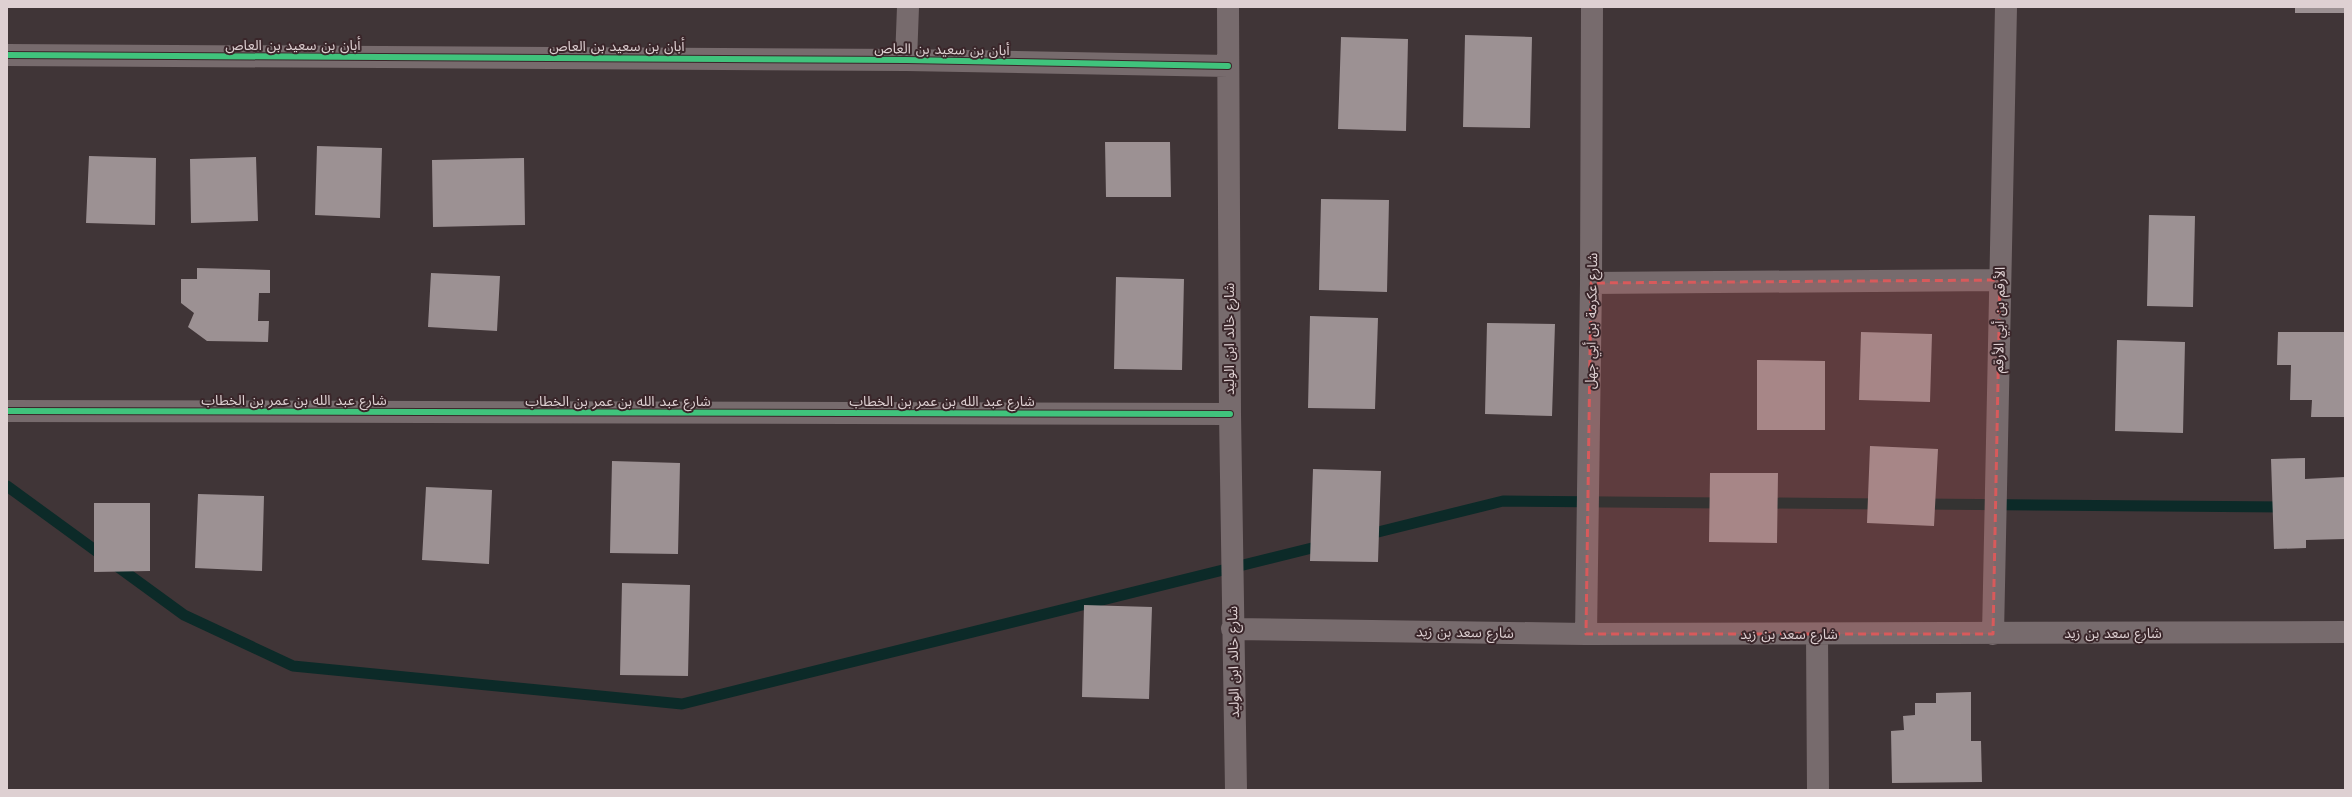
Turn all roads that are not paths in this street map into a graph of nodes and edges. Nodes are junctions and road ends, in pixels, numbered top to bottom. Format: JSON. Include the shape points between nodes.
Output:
{"nodes":[{"id":1,"x":908,"y":7,"type":"edge"},
{"id":2,"x":1228,"y":7,"type":"edge"},
{"id":3,"x":1592,"y":7,"type":"edge"},
{"id":4,"x":2006,"y":7,"type":"edge"},
{"id":5,"x":7,"y":55,"type":"edge"},
{"id":6,"x":906,"y":60,"type":"junction"},
{"id":7,"x":1228,"y":66,"type":"junction"},
{"id":8,"x":2000,"y":280,"type":"junction"},
{"id":9,"x":1591,"y":283,"type":"junction"},
{"id":10,"x":7,"y":411,"type":"edge"},
{"id":11,"x":1230,"y":414,"type":"junction"},
{"id":12,"x":1232,"y":629,"type":"junction"},
{"id":13,"x":2345,"y":632,"type":"edge"},
{"id":14,"x":1586,"y":634,"type":"junction"},
{"id":15,"x":1817,"y":634,"type":"junction"},
{"id":16,"x":1993,"y":634,"type":"junction"},
{"id":17,"x":1236,"y":790,"type":"edge"},
{"id":18,"x":1818,"y":790,"type":"edge"}],
"edges":[{"from":1,"to":6,"type":"street"},
{"from":2,"to":7,"type":"street","name":"شارع خالد ابن الوليد"},
{"from":3,"to":9,"type":"street","name":"شارع عكرمة بن أبي جهل"},
{"from":4,"to":8,"type":"street","name":"الأرقم بن أبي الأرقم"},
{"from":5,"to":6,"type":"street","name":"أبان بن سعيد بن العاص"},
{"from":6,"to":7,"type":"street","name":"أبان بن سعيد بن العاص"},
{"from":7,"to":11,"type":"street","name":"شارع خالد ابن الوليد"},
{"from":8,"to":9,"type":"street"},
{"from":8,"to":16,"type":"street","name":"الأرقم بن أبي الأرقم"},
{"from":9,"to":14,"type":"street","name":"شارع عكرمة بن أبي جهل"},
{"from":10,"to":11,"type":"street","name":"شارع عبد الله بن عمر بن الخطاب"},
{"from":11,"to":12,"type":"street","name":"شارع خالد ابن الوليد"},
{"from":12,"to":14,"type":"street","name":"شارع سعد بن زيد"},
{"from":12,"to":17,"type":"street","name":"شارع خالد ابن الوليد"},
{"from":13,"to":16,"type":"street","name":"شارع سعد بن زيد"},
{"from":14,"to":15,"type":"street","name":"شارع سعد بن زيد"},
{"from":15,"to":16,"type":"street","name":"شارع سعد بن زيد"},
{"from":15,"to":18,"type":"street"}]}
